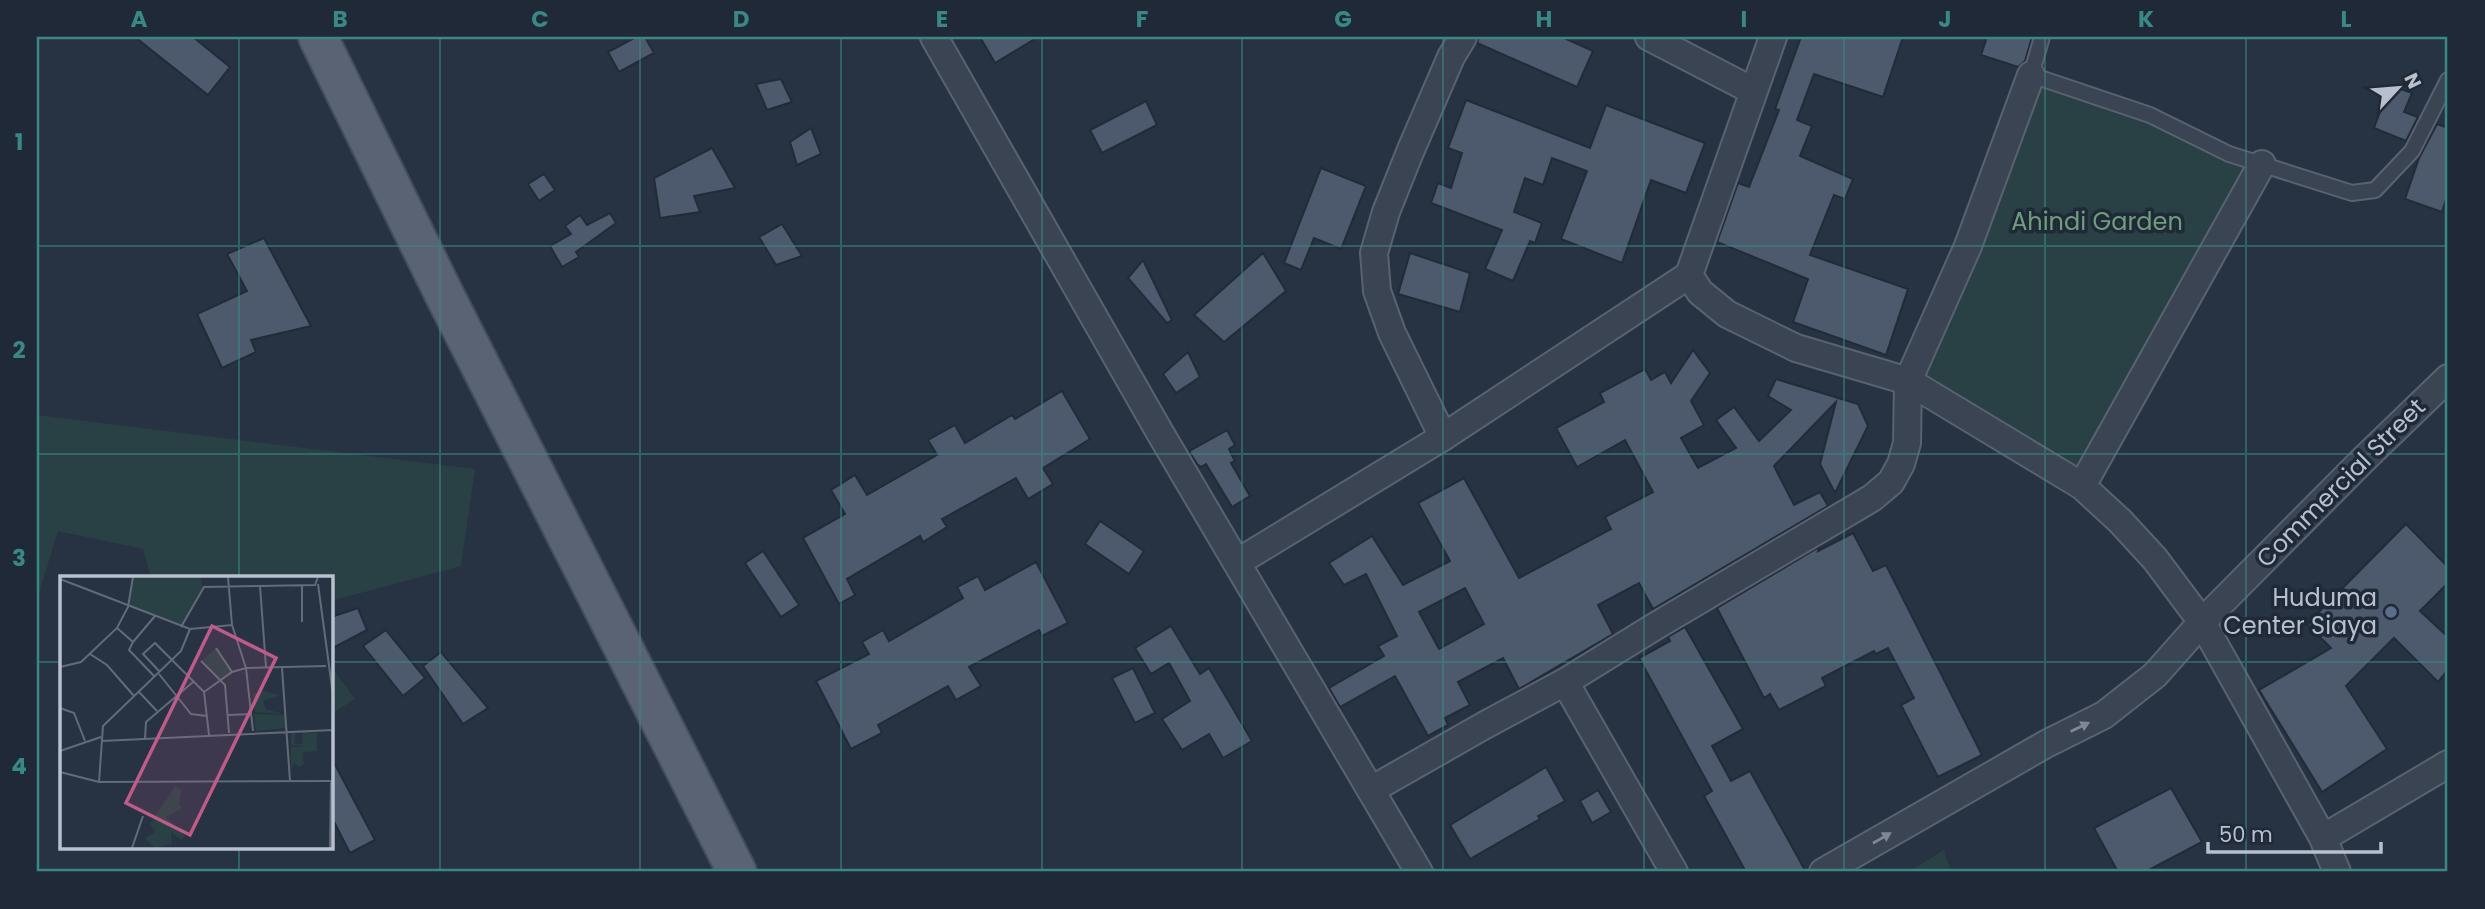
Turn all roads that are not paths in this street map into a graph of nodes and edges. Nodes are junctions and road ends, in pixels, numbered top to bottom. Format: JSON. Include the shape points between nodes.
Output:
{"nodes":[{"id":1,"x":318,"y":37,"type":"edge"},
{"id":2,"x":934,"y":37,"type":"edge"},
{"id":3,"x":1463,"y":37,"type":"edge"},
{"id":4,"x":1649,"y":37,"type":"edge"},
{"id":5,"x":1773,"y":37,"type":"edge"},
{"id":6,"x":2042,"y":37,"type":"edge"},
{"id":7,"x":2031,"y":75,"type":"junction"},
{"id":8,"x":2448,"y":80,"type":"edge"},
{"id":9,"x":1753,"y":91,"type":"junction"},
{"id":10,"x":2262,"y":164,"type":"junction"},
{"id":11,"x":1689,"y":275,"type":"junction"},
{"id":12,"x":2448,"y":378,"type":"edge"},
{"id":13,"x":1908,"y":381,"type":"junction"},
{"id":14,"x":1443,"y":438,"type":"junction"},
{"id":15,"x":2082,"y":486,"type":"junction"},
{"id":16,"x":1238,"y":562,"type":"junction"},
{"id":17,"x":2202,"y":622,"type":"junction"},
{"id":18,"x":1565,"y":682,"type":"junction"},
{"id":19,"x":2448,"y":764,"type":"edge"},
{"id":20,"x":1371,"y":790,"type":"junction"},
{"id":21,"x":2323,"y":838,"type":"junction"},
{"id":22,"x":737,"y":872,"type":"edge"},
{"id":23,"x":1419,"y":872,"type":"edge"},
{"id":24,"x":1674,"y":872,"type":"edge"},
{"id":25,"x":1823,"y":872,"type":"edge"},
{"id":26,"x":2337,"y":872,"type":"edge"}],
"edges":[{"from":1,"to":22,"type":"main road"},
{"from":2,"to":16,"type":"street"},
{"from":3,"to":14,"type":"street","via":[[1410,152],[1374,253],[1377,291],[1391,333]]},
{"from":4,"to":9,"type":"street"},
{"from":5,"to":9,"type":"street"},
{"from":6,"to":7,"type":"lane"},
{"from":7,"to":10,"type":"lane","via":[[2150,116],[2229,154]]},
{"from":7,"to":13,"type":"street","via":[[1968,246]]},
{"from":8,"to":10,"type":"lane","via":[[2412,151],[2375,190],[2352,193]]},
{"from":9,"to":11,"type":"street"},
{"from":10,"to":15,"type":"street"},
{"from":11,"to":13,"type":"street","via":[[1700,292],[1727,314],[1796,348]]},
{"from":11,"to":14,"type":"street"},
{"from":12,"to":17,"type":"street","name":"Commercial Street"},
{"from":13,"to":15,"type":"street"},
{"from":13,"to":18,"type":"street","via":[[1907,443],[1891,482],[1872,498]]},
{"from":14,"to":16,"type":"street"},
{"from":15,"to":17,"type":"street","via":[[2155,559]]},
{"from":16,"to":20,"type":"street"},
{"from":17,"to":21,"type":"street"},
{"from":25,"to":17,"type":"street","name":"Commercial Street","one_way":true,"via":[[2104,715],[2155,675]]},
{"from":18,"to":20,"type":"street"},
{"from":18,"to":24,"type":"street"},
{"from":19,"to":21,"type":"street"},
{"from":20,"to":23,"type":"street"},
{"from":21,"to":26,"type":"street"}]}
